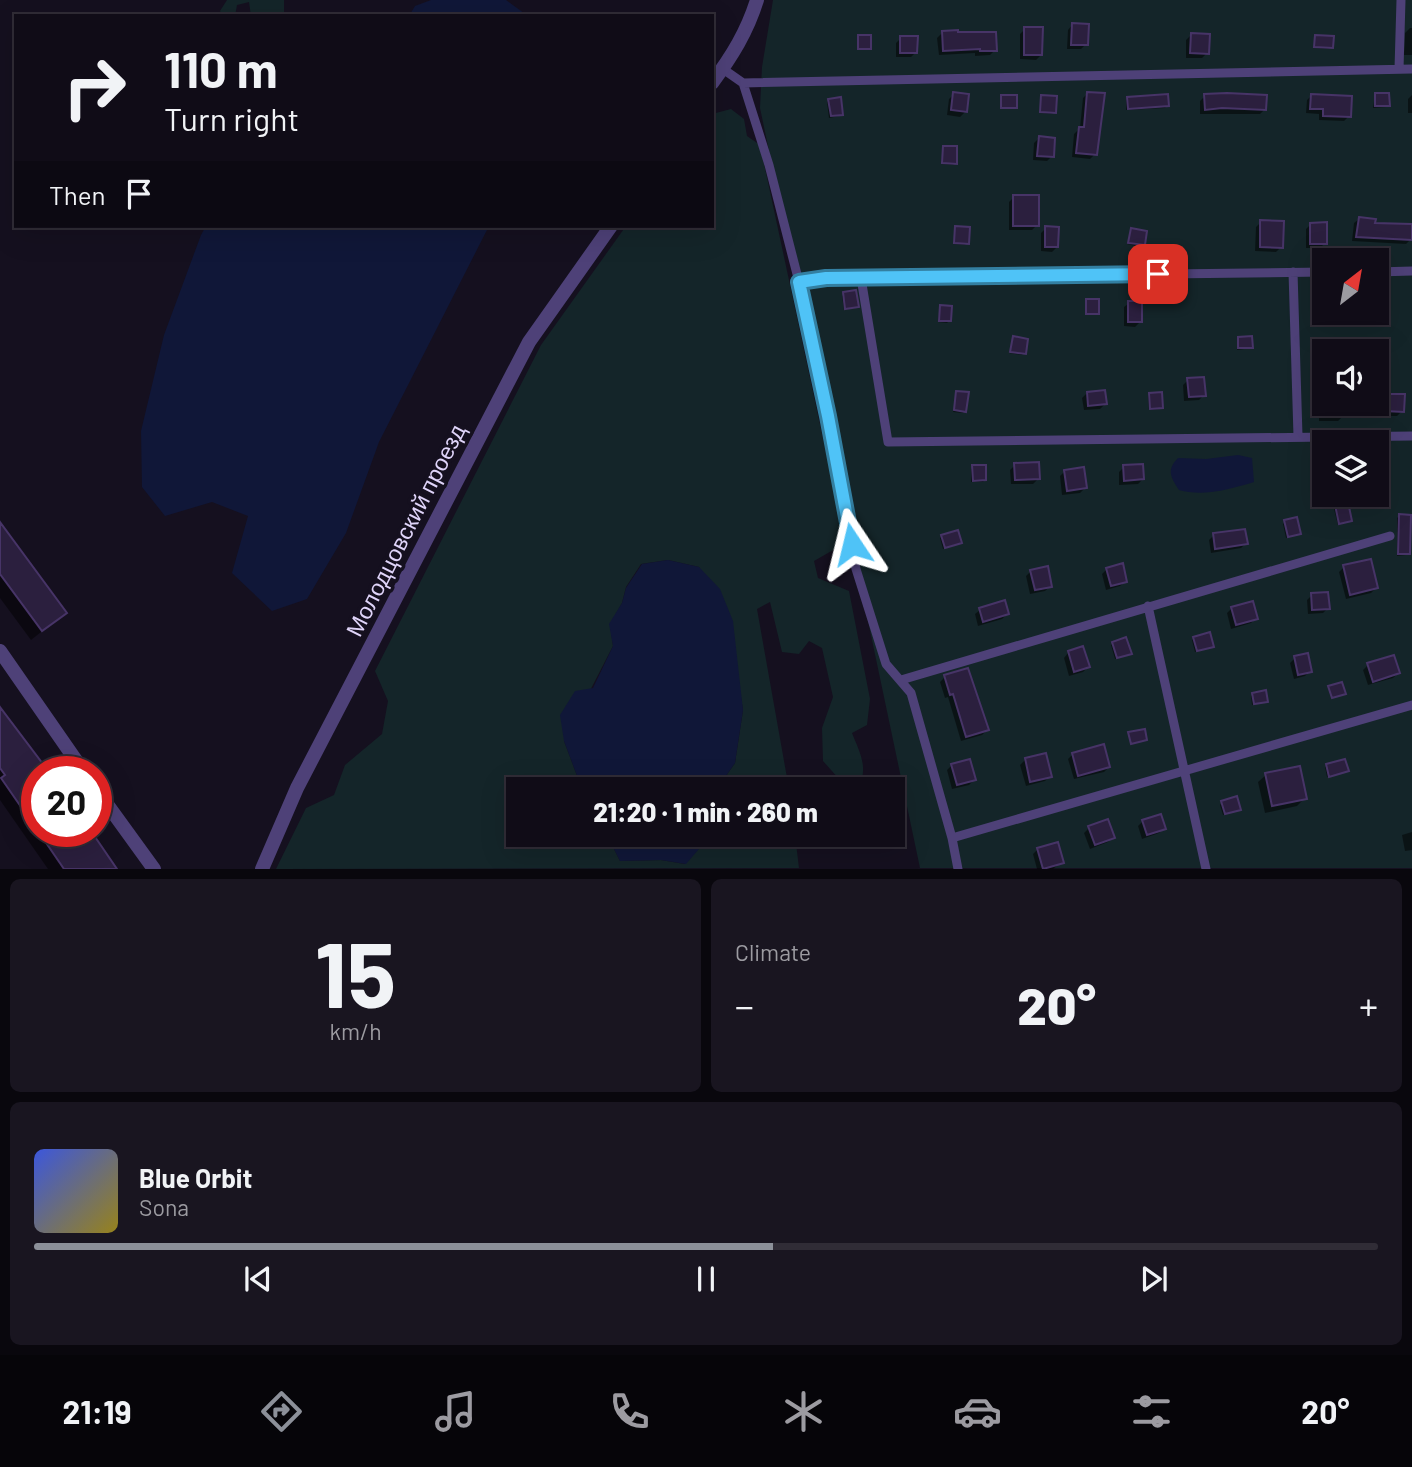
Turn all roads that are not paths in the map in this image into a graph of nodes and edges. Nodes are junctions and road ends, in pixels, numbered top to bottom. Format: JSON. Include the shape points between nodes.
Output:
{"nodes":[{"id":1,"x":757,"y":0,"type":"edge"},
{"id":2,"x":1401,"y":0,"type":"edge"},
{"id":3,"x":723,"y":69,"type":"junction"},
{"id":4,"x":1399,"y":69,"type":"junction"},
{"id":5,"x":1412,"y":69,"type":"edge"},
{"id":6,"x":714,"y":80,"type":"edge"},
{"id":7,"x":743,"y":83,"type":"junction"},
{"id":8,"x":610,"y":228,"type":"edge"},
{"id":9,"x":1412,"y":271,"type":"edge"},
{"id":10,"x":1293,"y":272,"type":"junction"},
{"id":11,"x":1312,"y":272,"type":"edge"},
{"id":12,"x":1390,"y":272,"type":"edge"},
{"id":13,"x":861,"y":278,"type":"junction"},
{"id":14,"x":799,"y":282,"type":"junction"},
{"id":15,"x":1298,"y":436,"type":"junction"},
{"id":16,"x":1412,"y":436,"type":"edge"},
{"id":17,"x":1390,"y":536,"type":"dead end"},
{"id":18,"x":1148,"y":606,"type":"junction"},
{"id":19,"x":0,"y":651,"type":"edge"},
{"id":20,"x":901,"y":680,"type":"junction"},
{"id":21,"x":1412,"y":705,"type":"edge"},
{"id":22,"x":74,"y":756,"type":"edge"},
{"id":23,"x":1185,"y":771,"type":"junction"},
{"id":24,"x":112,"y":811,"type":"edge"},
{"id":25,"x":952,"y":838,"type":"junction"},
{"id":26,"x":154,"y":869,"type":"edge"},
{"id":27,"x":262,"y":869,"type":"edge"},
{"id":28,"x":958,"y":869,"type":"edge"},
{"id":29,"x":1206,"y":869,"type":"edge"}],
"edges":[{"from":1,"to":3,"type":"street","via":[[750,24]]},
{"from":2,"to":4,"type":"lane"},
{"from":3,"to":6,"type":"street"},
{"from":3,"to":7,"type":"lane"},
{"from":4,"to":5,"type":"lane"},
{"from":4,"to":7,"type":"lane"},
{"from":7,"to":14,"type":"lane"},
{"from":8,"to":27,"type":"street","name":"Молодцовский проезд","via":[[529,342],[297,788]]},
{"from":9,"to":12,"type":"lane"},
{"from":10,"to":11,"type":"lane"},
{"from":10,"to":13,"type":"lane"},
{"from":10,"to":15,"type":"lane"},
{"from":13,"to":14,"type":"lane"},
{"from":13,"to":15,"type":"lane","via":[[888,442]]},
{"from":14,"to":20,"type":"lane","via":[[856,569],[886,664]]},
{"from":15,"to":16,"type":"lane"},
{"from":17,"to":18,"type":"lane"},
{"from":18,"to":20,"type":"lane"},
{"from":18,"to":23,"type":"lane"},
{"from":19,"to":22,"type":"street"},
{"from":20,"to":25,"type":"lane","via":[[911,693]]},
{"from":21,"to":23,"type":"lane"},
{"from":23,"to":25,"type":"lane"},
{"from":23,"to":29,"type":"lane"},
{"from":24,"to":26,"type":"street"},
{"from":25,"to":28,"type":"lane"}]}
